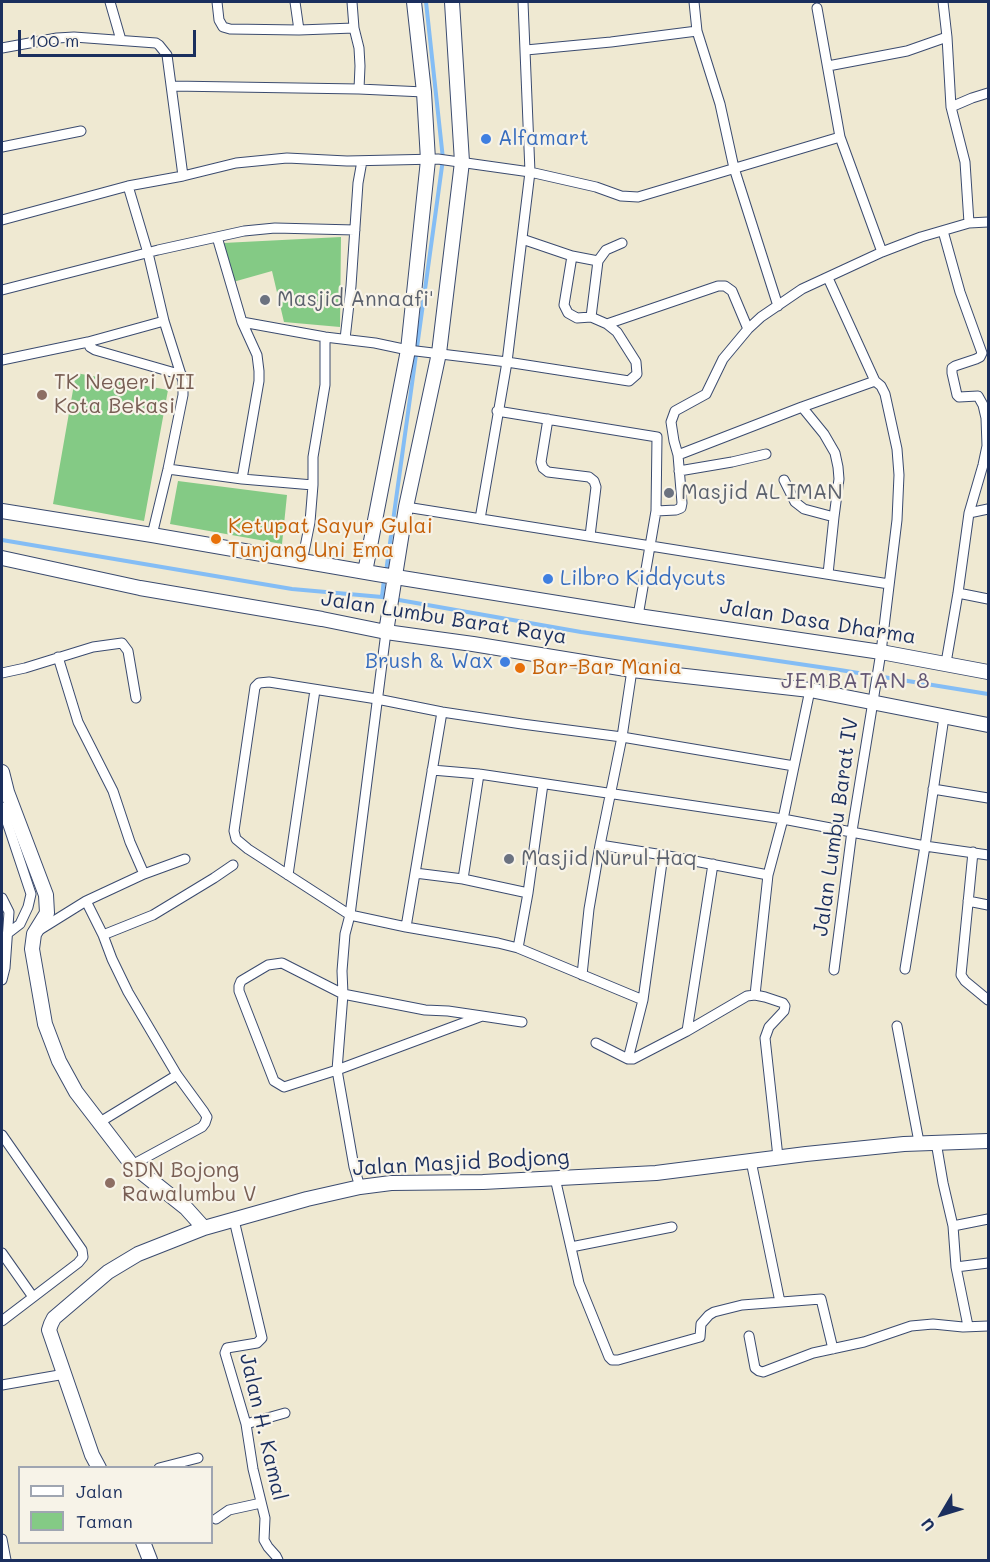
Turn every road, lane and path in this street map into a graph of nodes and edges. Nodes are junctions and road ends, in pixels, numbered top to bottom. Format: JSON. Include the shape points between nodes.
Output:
{"nodes":[{"id":1,"x":110,"y":2,"type":"edge"},
{"id":2,"x":217,"y":2,"type":"edge"},
{"id":3,"x":295,"y":2,"type":"edge"},
{"id":4,"x":352,"y":2,"type":"edge"},
{"id":5,"x":414,"y":2,"type":"edge"},
{"id":6,"x":456,"y":2,"type":"edge"},
{"id":7,"x":523,"y":2,"type":"edge"},
{"id":8,"x":694,"y":2,"type":"edge"},
{"id":9,"x":943,"y":2,"type":"edge"},
{"id":10,"x":817,"y":8,"type":"dead end"},
{"id":11,"x":354,"y":28,"type":"junction"},
{"id":12,"x":299,"y":30,"type":"junction"},
{"id":13,"x":697,"y":31,"type":"junction"},
{"id":14,"x":947,"y":37,"type":"junction"},
{"id":15,"x":121,"y":40,"type":"junction"},
{"id":16,"x":2,"y":48,"type":"edge"},
{"id":17,"x":526,"y":50,"type":"junction"},
{"id":18,"x":828,"y":66,"type":"junction"},
{"id":19,"x":172,"y":86,"type":"junction"},
{"id":20,"x":359,"y":89,"type":"junction"},
{"id":21,"x":424,"y":92,"type":"junction"},
{"id":22,"x":988,"y":93,"type":"edge"},
{"id":23,"x":951,"y":107,"type":"junction"},
{"id":24,"x":81,"y":131,"type":"dead end"},
{"id":25,"x":840,"y":137,"type":"junction"},
{"id":26,"x":2,"y":147,"type":"edge"},
{"id":27,"x":433,"y":159,"type":"junction"},
{"id":28,"x":362,"y":161,"type":"junction"},
{"id":29,"x":459,"y":162,"type":"junction"},
{"id":30,"x":734,"y":168,"type":"junction"},
{"id":31,"x":530,"y":172,"type":"junction"},
{"id":32,"x":183,"y":176,"type":"junction"},
{"id":33,"x":128,"y":186,"type":"junction"},
{"id":34,"x":2,"y":220,"type":"edge"},
{"id":35,"x":988,"y":222,"type":"edge"},
{"id":36,"x":969,"y":223,"type":"junction"},
{"id":37,"x":355,"y":230,"type":"junction"},
{"id":38,"x":943,"y":231,"type":"junction"},
{"id":39,"x":217,"y":237,"type":"junction"},
{"id":40,"x":522,"y":239,"type":"junction"},
{"id":41,"x":622,"y":243,"type":"dead end"},
{"id":42,"x":882,"y":252,"type":"junction"},
{"id":43,"x":148,"y":253,"type":"junction"},
{"id":44,"x":572,"y":256,"type":"junction"},
{"id":45,"x":598,"y":261,"type":"junction"},
{"id":46,"x":828,"y":278,"type":"junction"},
{"id":47,"x":2,"y":290,"type":"edge"},
{"id":48,"x":778,"y":306,"type":"junction"},
{"id":49,"x":591,"y":317,"type":"junction"},
{"id":50,"x":164,"y":321,"type":"junction"},
{"id":51,"x":242,"y":322,"type":"junction"},
{"id":52,"x":607,"y":324,"type":"junction"},
{"id":53,"x":748,"y":329,"type":"junction"},
{"id":54,"x":325,"y":337,"type":"junction"},
{"id":55,"x":345,"y":339,"type":"junction"},
{"id":56,"x":88,"y":342,"type":"junction"},
{"id":57,"x":411,"y":351,"type":"junction"},
{"id":58,"x":435,"y":353,"type":"junction"},
{"id":59,"x":2,"y":360,"type":"edge"},
{"id":60,"x":507,"y":362,"type":"junction"},
{"id":61,"x":182,"y":375,"type":"junction"},
{"id":62,"x":875,"y":381,"type":"junction"},
{"id":63,"x":802,"y":407,"type":"junction"},
{"id":64,"x":497,"y":411,"type":"junction"},
{"id":65,"x":548,"y":419,"type":"junction"},
{"id":66,"x":765,"y":454,"type":"dead end"},
{"id":67,"x":678,"y":455,"type":"junction"},
{"id":68,"x":168,"y":469,"type":"junction"},
{"id":69,"x":679,"y":471,"type":"junction"},
{"id":70,"x":242,"y":479,"type":"junction"},
{"id":71,"x":784,"y":480,"type":"dead end"},
{"id":72,"x":313,"y":485,"type":"junction"},
{"id":73,"x":406,"y":507,"type":"junction"},
{"id":74,"x":988,"y":509,"type":"edge"},
{"id":75,"x":2,"y":511,"type":"edge"},
{"id":76,"x":656,"y":511,"type":"junction"},
{"id":77,"x":969,"y":513,"type":"junction"},
{"id":78,"x":834,"y":517,"type":"junction"},
{"id":79,"x":480,"y":519,"type":"junction"},
{"id":80,"x":152,"y":535,"type":"junction"},
{"id":81,"x":590,"y":536,"type":"junction"},
{"id":82,"x":650,"y":546,"type":"junction"},
{"id":83,"x":2,"y":558,"type":"edge"},
{"id":84,"x":302,"y":562,"type":"junction"},
{"id":85,"x":828,"y":574,"type":"junction"},
{"id":86,"x":384,"y":577,"type":"junction"},
{"id":87,"x":889,"y":584,"type":"junction"},
{"id":88,"x":958,"y":593,"type":"junction"},
{"id":89,"x":988,"y":599,"type":"edge"},
{"id":90,"x":638,"y":616,"type":"junction"},
{"id":91,"x":387,"y":627,"type":"junction"},
{"id":92,"x":58,"y":657,"type":"junction"},
{"id":93,"x":880,"y":659,"type":"junction"},
{"id":94,"x":944,"y":664,"type":"junction"},
{"id":95,"x":632,"y":670,"type":"junction"},
{"id":96,"x":988,"y":672,"type":"edge"},
{"id":97,"x":2,"y":673,"type":"edge"},
{"id":98,"x":315,"y":690,"type":"junction"},
{"id":99,"x":810,"y":690,"type":"junction"},
{"id":100,"x":874,"y":696,"type":"junction"},
{"id":101,"x":136,"y":698,"type":"dead end"},
{"id":102,"x":377,"y":699,"type":"junction"},
{"id":103,"x":442,"y":712,"type":"junction"},
{"id":104,"x":944,"y":717,"type":"junction"},
{"id":105,"x":988,"y":725,"type":"edge"},
{"id":106,"x":622,"y":736,"type":"junction"},
{"id":107,"x":794,"y":766,"type":"junction"},
{"id":108,"x":432,"y":770,"type":"junction"},
{"id":109,"x":2,"y":772,"type":"edge"},
{"id":110,"x":479,"y":774,"type":"junction"},
{"id":111,"x":543,"y":784,"type":"junction"},
{"id":112,"x":933,"y":789,"type":"junction"},
{"id":113,"x":610,"y":794,"type":"junction"},
{"id":114,"x":988,"y":798,"type":"edge"},
{"id":115,"x":2,"y":807,"type":"edge"},
{"id":116,"x":783,"y":819,"type":"junction"},
{"id":117,"x":852,"y":831,"type":"junction"},
{"id":118,"x":600,"y":845,"type":"junction"},
{"id":119,"x":925,"y":846,"type":"junction"},
{"id":120,"x":973,"y":852,"type":"junction"},
{"id":121,"x":663,"y":855,"type":"junction"},
{"id":122,"x":988,"y":855,"type":"edge"},
{"id":123,"x":185,"y":859,"type":"dead end"},
{"id":124,"x":713,"y":864,"type":"junction"},
{"id":125,"x":232,"y":865,"type":"dead end"},
{"id":126,"x":415,"y":873,"type":"junction"},
{"id":127,"x":144,"y":874,"type":"junction"},
{"id":128,"x":288,"y":875,"type":"junction"},
{"id":129,"x":768,"y":875,"type":"junction"},
{"id":130,"x":463,"y":879,"type":"junction"},
{"id":131,"x":528,"y":893,"type":"junction"},
{"id":132,"x":2,"y":898,"type":"edge"},
{"id":133,"x":86,"y":901,"type":"junction"},
{"id":134,"x":968,"y":901,"type":"junction"},
{"id":135,"x":988,"y":905,"type":"edge"},
{"id":136,"x":350,"y":915,"type":"junction"},
{"id":137,"x":406,"y":927,"type":"junction"},
{"id":138,"x":7,"y":934,"type":"junction"},
{"id":139,"x":34,"y":934,"type":"junction"},
{"id":140,"x":103,"y":935,"type":"junction"},
{"id":141,"x":518,"y":948,"type":"junction"},
{"id":142,"x":905,"y":969,"type":"dead end"},
{"id":143,"x":834,"y":970,"type":"dead end"},
{"id":144,"x":582,"y":975,"type":"junction"},
{"id":145,"x":2,"y":980,"type":"edge"},
{"id":146,"x":343,"y":994,"type":"junction"},
{"id":147,"x":755,"y":995,"type":"junction"},
{"id":148,"x":643,"y":1000,"type":"junction"},
{"id":149,"x":988,"y":1000,"type":"edge"},
{"id":150,"x":482,"y":1016,"type":"junction"},
{"id":151,"x":522,"y":1022,"type":"dead end"},
{"id":152,"x":897,"y":1026,"type":"dead end"},
{"id":153,"x":687,"y":1032,"type":"junction"},
{"id":154,"x":596,"y":1043,"type":"dead end"},
{"id":155,"x":628,"y":1059,"type":"junction"},
{"id":156,"x":337,"y":1070,"type":"junction"},
{"id":157,"x":177,"y":1075,"type":"junction"},
{"id":158,"x":100,"y":1122,"type":"junction"},
{"id":159,"x":2,"y":1136,"type":"edge"},
{"id":160,"x":988,"y":1141,"type":"edge"},
{"id":161,"x":919,"y":1142,"type":"junction"},
{"id":162,"x":936,"y":1142,"type":"junction"},
{"id":163,"x":778,"y":1157,"type":"junction"},
{"id":164,"x":751,"y":1161,"type":"junction"},
{"id":165,"x":132,"y":1165,"type":"junction"},
{"id":166,"x":555,"y":1178,"type":"junction"},
{"id":167,"x":360,"y":1187,"type":"junction"},
{"id":168,"x":234,"y":1220,"type":"junction"},
{"id":169,"x":988,"y":1220,"type":"edge"},
{"id":170,"x":952,"y":1226,"type":"junction"},
{"id":171,"x":672,"y":1227,"type":"dead end"},
{"id":172,"x":204,"y":1228,"type":"junction"},
{"id":173,"x":571,"y":1247,"type":"junction"},
{"id":174,"x":2,"y":1253,"type":"edge"},
{"id":175,"x":988,"y":1263,"type":"edge"},
{"id":176,"x":956,"y":1267,"type":"junction"},
{"id":177,"x":33,"y":1297,"type":"junction"},
{"id":178,"x":780,"y":1302,"type":"junction"},
{"id":179,"x":2,"y":1321,"type":"edge"},
{"id":180,"x":968,"y":1326,"type":"junction"},
{"id":181,"x":988,"y":1326,"type":"edge"},
{"id":182,"x":749,"y":1336,"type":"dead end"},
{"id":183,"x":833,"y":1349,"type":"junction"},
{"id":184,"x":65,"y":1374,"type":"junction"},
{"id":185,"x":2,"y":1385,"type":"edge"},
{"id":186,"x":285,"y":1413,"type":"dead end"},
{"id":187,"x":246,"y":1424,"type":"junction"},
{"id":188,"x":198,"y":1458,"type":"dead end"},
{"id":189,"x":98,"y":1466,"type":"edge"},
{"id":190,"x":163,"y":1466,"type":"edge"},
{"id":191,"x":261,"y":1503,"type":"junction"},
{"id":192,"x":216,"y":1519,"type":"dead end"},
{"id":193,"x":2,"y":1539,"type":"edge"},
{"id":194,"x":143,"y":1544,"type":"edge"},
{"id":195,"x":6,"y":1560,"type":"edge"},
{"id":196,"x":147,"y":1560,"type":"edge"},
{"id":197,"x":278,"y":1560,"type":"edge"}],
"edges":[{"from":1,"to":15,"type":"street"},
{"from":2,"to":12,"type":"street","via":[[223,27]]},
{"from":3,"to":12,"type":"street"},
{"from":4,"to":11,"type":"street"},
{"from":5,"to":21,"type":"street"},
{"from":6,"to":29,"type":"street"},
{"from":7,"to":17,"type":"street"},
{"from":8,"to":13,"type":"street"},
{"from":9,"to":14,"type":"street"},
{"from":10,"to":18,"type":"street"},
{"from":11,"to":12,"type":"street"},
{"from":11,"to":20,"type":"street","via":[[359,48]]},
{"from":13,"to":17,"type":"street"},
{"from":13,"to":30,"type":"street","via":[[720,104]]},
{"from":14,"to":18,"type":"street","via":[[907,51]]},
{"from":14,"to":23,"type":"street"},
{"from":15,"to":16,"type":"street","via":[[57,38]]},
{"from":15,"to":19,"type":"street","via":[[159,45],[167,55]]},
{"from":17,"to":31,"type":"street"},
{"from":18,"to":25,"type":"street"},
{"from":19,"to":20,"type":"street"},
{"from":19,"to":32,"type":"street"},
{"from":20,"to":21,"type":"street"},
{"from":21,"to":27,"type":"street"},
{"from":22,"to":23,"type":"street"},
{"from":23,"to":36,"type":"street","via":[[965,162]]},
{"from":24,"to":26,"type":"street"},
{"from":25,"to":30,"type":"street"},
{"from":25,"to":42,"type":"street"},
{"from":27,"to":28,"type":"street"},
{"from":27,"to":29,"type":"street"},
{"from":27,"to":57,"type":"street"},
{"from":28,"to":32,"type":"street","via":[[270,159]]},
{"from":28,"to":37,"type":"street"},
{"from":29,"to":31,"type":"street"},
{"from":29,"to":58,"type":"street"},
{"from":30,"to":31,"type":"street","via":[[638,197]]},
{"from":30,"to":48,"type":"street"},
{"from":31,"to":40,"type":"street"},
{"from":32,"to":33,"type":"street"},
{"from":33,"to":34,"type":"street"},
{"from":33,"to":43,"type":"street"},
{"from":35,"to":36,"type":"street"},
{"from":36,"to":38,"type":"street"},
{"from":37,"to":39,"type":"street","via":[[275,228]]},
{"from":37,"to":55,"type":"street"},
{"from":38,"to":42,"type":"street"},
{"from":38,"to":77,"type":"street","via":[[982,353],[952,368],[957,395],[978,396],[986,418],[987,446]]},
{"from":39,"to":43,"type":"street"},
{"from":39,"to":51,"type":"street"},
{"from":40,"to":44,"type":"street"},
{"from":40,"to":60,"type":"street"},
{"from":41,"to":45,"type":"street","via":[[606,250]]},
{"from":42,"to":46,"type":"street"},
{"from":43,"to":47,"type":"street"},
{"from":43,"to":50,"type":"street"},
{"from":44,"to":45,"type":"street"},
{"from":44,"to":49,"type":"street","via":[[564,306],[577,318]]},
{"from":45,"to":49,"type":"street"},
{"from":46,"to":48,"type":"street","via":[[801,289]]},
{"from":46,"to":62,"type":"street","name":"Jalan Lumbu Barat IV"},
{"from":48,"to":53,"type":"street"},
{"from":49,"to":52,"type":"street"},
{"from":50,"to":56,"type":"street"},
{"from":50,"to":61,"type":"street"},
{"from":51,"to":54,"type":"street"},
{"from":51,"to":70,"type":"street","via":[[260,371]]},
{"from":52,"to":53,"type":"street","via":[[725,286],[732,291]]},
{"from":52,"to":60,"type":"street","via":[[617,332],[636,362],[637,374],[629,381]]},
{"from":53,"to":67,"type":"street","via":[[723,359],[706,394],[675,411],[671,422]]},
{"from":54,"to":55,"type":"street"},
{"from":54,"to":72,"type":"street","via":[[325,385],[313,457]]},
{"from":55,"to":57,"type":"street"},
{"from":56,"to":59,"type":"street"},
{"from":56,"to":61,"type":"street","via":[[95,350]]},
{"from":57,"to":58,"type":"street"},
{"from":57,"to":86,"type":"street"},
{"from":58,"to":60,"type":"street"},
{"from":58,"to":73,"type":"street"},
{"from":60,"to":64,"type":"street"},
{"from":61,"to":68,"type":"street","via":[[183,395]]},
{"from":62,"to":63,"type":"street"},
{"from":62,"to":87,"type":"street","name":"Jalan Lumbu Barat IV","via":[[885,394],[899,475]]},
{"from":63,"to":67,"type":"street"},
{"from":63,"to":78,"type":"street","via":[[835,453],[839,479]]},
{"from":64,"to":65,"type":"street"},
{"from":64,"to":79,"type":"street"},
{"from":65,"to":76,"type":"street","via":[[657,436]]},
{"from":65,"to":81,"type":"street","via":[[543,468],[594,481]]},
{"from":66,"to":69,"type":"street"},
{"from":67,"to":69,"type":"street"},
{"from":68,"to":70,"type":"street"},
{"from":68,"to":80,"type":"street"},
{"from":69,"to":76,"type":"street","via":[[681,508]]},
{"from":70,"to":72,"type":"street"},
{"from":71,"to":78,"type":"street","via":[[795,502],[804,509]]},
{"from":72,"to":84,"type":"street"},
{"from":73,"to":79,"type":"street"},
{"from":73,"to":86,"type":"street"},
{"from":74,"to":77,"type":"street"},
{"from":75,"to":80,"type":"street","name":"Jalan Dasa Dharma"},
{"from":76,"to":82,"type":"street"},
{"from":77,"to":88,"type":"street"},
{"from":78,"to":85,"type":"street"},
{"from":79,"to":81,"type":"street"},
{"from":80,"to":84,"type":"street","name":"Jalan Dasa Dharma"},
{"from":81,"to":82,"type":"street"},
{"from":82,"to":85,"type":"street"},
{"from":82,"to":90,"type":"street"},
{"from":83,"to":91,"type":"street","name":"Jalan Lumbu Barat Raya","via":[[140,588]]},
{"from":84,"to":86,"type":"street","name":"Jalan Dasa Dharma"},
{"from":85,"to":87,"type":"street"},
{"from":86,"to":90,"type":"street","name":"Jalan Dasa Dharma"},
{"from":86,"to":91,"type":"street"},
{"from":87,"to":93,"type":"street","name":"Jalan Lumbu Barat IV"},
{"from":88,"to":89,"type":"street"},
{"from":88,"to":94,"type":"street"},
{"from":90,"to":93,"type":"street","name":"Jalan Dasa Dharma"},
{"from":91,"to":95,"type":"street","name":"Jalan Lumbu Barat Raya"},
{"from":91,"to":102,"type":"street"},
{"from":92,"to":97,"type":"street"},
{"from":92,"to":101,"type":"street","via":[[122,643],[131,662]]},
{"from":92,"to":127,"type":"street","via":[[78,722],[113,791]]},
{"from":93,"to":94,"type":"street","name":"Jalan Dasa Dharma"},
{"from":93,"to":100,"type":"street","name":"Jalan Lumbu Barat IV"},
{"from":94,"to":96,"type":"street","name":"Jalan Dasa Dharma"},
{"from":95,"to":99,"type":"street","name":"Jalan Lumbu Barat Raya"},
{"from":95,"to":106,"type":"street"},
{"from":98,"to":102,"type":"street"},
{"from":98,"to":128,"type":"street"},
{"from":98,"to":128,"type":"street","via":[[269,682],[255,687],[234,835]]},
{"from":99,"to":100,"type":"street","name":"Jalan Lumbu Barat Raya"},
{"from":99,"to":107,"type":"street"},
{"from":100,"to":104,"type":"street","name":"Jalan Lumbu Barat Raya"},
{"from":100,"to":117,"type":"street","name":"Jalan Lumbu Barat IV"},
{"from":102,"to":103,"type":"street"},
{"from":102,"to":136,"type":"street"},
{"from":103,"to":106,"type":"street"},
{"from":103,"to":108,"type":"street"},
{"from":104,"to":105,"type":"street","name":"Jalan Lumbu Barat Raya"},
{"from":104,"to":112,"type":"street"},
{"from":106,"to":107,"type":"street"},
{"from":106,"to":113,"type":"street"},
{"from":107,"to":116,"type":"street"},
{"from":108,"to":110,"type":"street"},
{"from":108,"to":126,"type":"street"},
{"from":109,"to":139,"type":"street","via":[[46,895],[48,913]]},
{"from":110,"to":111,"type":"street"},
{"from":110,"to":130,"type":"street"},
{"from":111,"to":113,"type":"street"},
{"from":111,"to":131,"type":"street"},
{"from":112,"to":114,"type":"street"},
{"from":112,"to":119,"type":"street"},
{"from":113,"to":116,"type":"street"},
{"from":113,"to":118,"type":"street"},
{"from":115,"to":138,"type":"street","via":[[31,894],[20,924]]},
{"from":116,"to":117,"type":"street"},
{"from":116,"to":129,"type":"street"},
{"from":117,"to":119,"type":"street"},
{"from":117,"to":143,"type":"street","name":"Jalan Lumbu Barat IV"},
{"from":118,"to":121,"type":"street"},
{"from":118,"to":144,"type":"street"},
{"from":119,"to":120,"type":"street"},
{"from":119,"to":142,"type":"street"},
{"from":120,"to":122,"type":"street"},
{"from":120,"to":134,"type":"street"},
{"from":121,"to":124,"type":"street"},
{"from":121,"to":148,"type":"street"},
{"from":123,"to":127,"type":"street"},
{"from":124,"to":129,"type":"street"},
{"from":124,"to":153,"type":"street"},
{"from":125,"to":140,"type":"street","via":[[153,915]]},
{"from":126,"to":130,"type":"street"},
{"from":126,"to":137,"type":"street"},
{"from":127,"to":133,"type":"street"},
{"from":128,"to":136,"type":"street"},
{"from":129,"to":147,"type":"street"},
{"from":130,"to":131,"type":"street"},
{"from":131,"to":141,"type":"street"},
{"from":132,"to":138,"type":"street","via":[[9,912]]},
{"from":133,"to":139,"type":"street"},
{"from":133,"to":140,"type":"street"},
{"from":134,"to":135,"type":"street"},
{"from":134,"to":149,"type":"street","via":[[962,975]]},
{"from":136,"to":137,"type":"street"},
{"from":136,"to":146,"type":"street","via":[[345,934]]},
{"from":137,"to":141,"type":"street"},
{"from":138,"to":145,"type":"street"},
{"from":139,"to":158,"type":"street","via":[[32,949],[45,1024],[58,1061]]},
{"from":140,"to":157,"type":"street","via":[[128,992]]},
{"from":141,"to":144,"type":"street"},
{"from":144,"to":148,"type":"street"},
{"from":146,"to":150,"type":"street"},
{"from":146,"to":156,"type":"street"},
{"from":146,"to":156,"type":"street","via":[[282,963],[268,964],[239,986],[274,1081],[284,1087]]},
{"from":147,"to":153,"type":"street"},
{"from":147,"to":163,"type":"street","via":[[779,1000],[785,1006],[765,1038]]},
{"from":148,"to":155,"type":"street"},
{"from":150,"to":151,"type":"street"},
{"from":150,"to":156,"type":"street"},
{"from":152,"to":161,"type":"street"},
{"from":153,"to":155,"type":"street"},
{"from":154,"to":155,"type":"street"},
{"from":156,"to":167,"type":"street"},
{"from":157,"to":158,"type":"street"},
{"from":157,"to":165,"type":"street","via":[[204,1112],[206,1123]]},
{"from":158,"to":165,"type":"street"},
{"from":159,"to":177,"type":"street","via":[[82,1250],[83,1257],[78,1263]]},
{"from":160,"to":162,"type":"street","name":"Jalan Masjid Bodjong"},
{"from":161,"to":162,"type":"street","name":"Jalan Masjid Bodjong"},
{"from":161,"to":163,"type":"street","name":"Jalan Masjid Bodjong"},
{"from":162,"to":170,"type":"street"},
{"from":163,"to":164,"type":"street","name":"Jalan Masjid Bodjong"},
{"from":164,"to":166,"type":"street","name":"Jalan Masjid Bodjong","via":[[656,1173]]},
{"from":164,"to":178,"type":"street"},
{"from":165,"to":172,"type":"street","via":[[186,1208]]},
{"from":166,"to":167,"type":"street","name":"Jalan Masjid Bodjong"},
{"from":166,"to":173,"type":"street"},
{"from":167,"to":168,"type":"street","name":"Jalan Masjid Bodjong"},
{"from":168,"to":172,"type":"street","name":"Jalan Masjid Bodjong"},
{"from":168,"to":187,"type":"street","name":"Jalan H. Kamal","via":[[262,1335],[257,1342],[225,1351]]},
{"from":169,"to":170,"type":"street"},
{"from":170,"to":176,"type":"street"},
{"from":171,"to":173,"type":"street"},
{"from":172,"to":184,"type":"street","name":"Jalan Masjid Bodjong","via":[[125,1261],[54,1318],[49,1330]]},
{"from":173,"to":178,"type":"street","via":[[583,1295],[614,1361],[700,1337],[700,1324],[714,1312]]},
{"from":174,"to":177,"type":"street"},
{"from":175,"to":176,"type":"street"},
{"from":176,"to":180,"type":"street"},
{"from":177,"to":179,"type":"street"},
{"from":178,"to":183,"type":"street","via":[[821,1299]]},
{"from":180,"to":181,"type":"street"},
{"from":180,"to":183,"type":"street","via":[[911,1326]]},
{"from":182,"to":183,"type":"street","via":[[755,1368],[761,1372]]},
{"from":184,"to":185,"type":"street"},
{"from":184,"to":189,"type":"street","name":"Jalan Masjid Bodjong"},
{"from":186,"to":187,"type":"street"},
{"from":187,"to":191,"type":"street","name":"Jalan H. Kamal"},
{"from":188,"to":190,"type":"street"},
{"from":191,"to":192,"type":"street","via":[[230,1510]]},
{"from":191,"to":197,"type":"street","name":"Jalan H. Kamal","via":[[264,1540]]},
{"from":193,"to":195,"type":"street"},
{"from":194,"to":196,"type":"street"}]}
